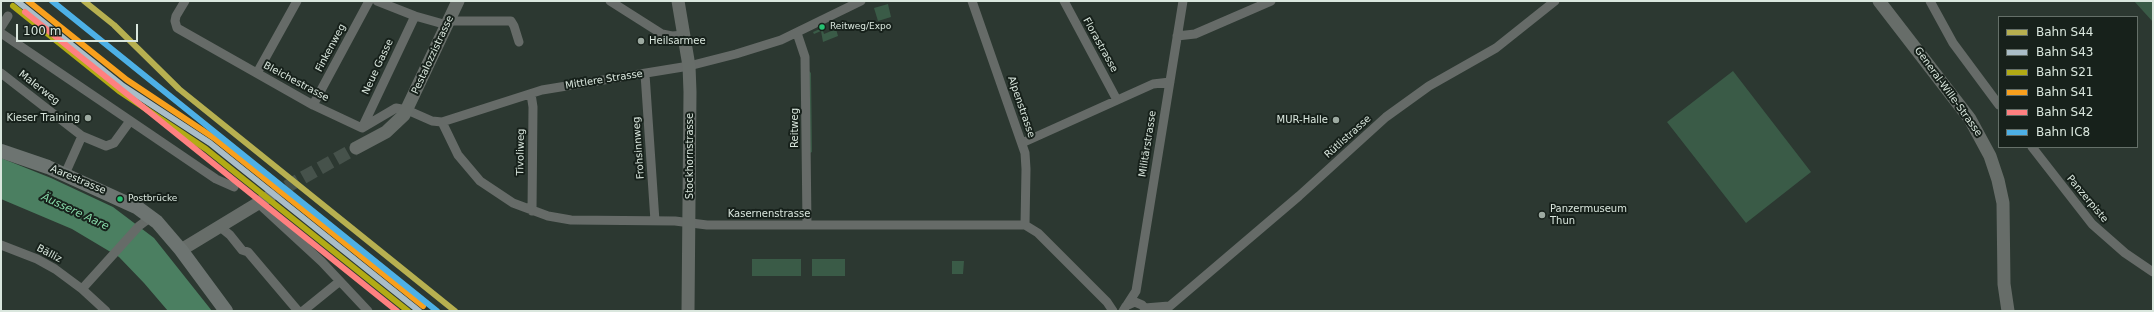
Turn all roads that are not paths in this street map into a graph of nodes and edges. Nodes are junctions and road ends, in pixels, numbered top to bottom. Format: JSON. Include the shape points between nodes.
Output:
{"nodes":[{"id":1,"x":185,"y":1,"type":"edge"},
{"id":2,"x":297,"y":1,"type":"edge"},
{"id":3,"x":368,"y":1,"type":"edge"},
{"id":4,"x":377,"y":1,"type":"edge"},
{"id":5,"x":458,"y":1,"type":"edge"},
{"id":6,"x":610,"y":1,"type":"edge"},
{"id":7,"x":678,"y":1,"type":"edge"},
{"id":8,"x":972,"y":1,"type":"edge"},
{"id":9,"x":1064,"y":1,"type":"edge"},
{"id":10,"x":1183,"y":1,"type":"edge"},
{"id":11,"x":1271,"y":1,"type":"edge"},
{"id":12,"x":1555,"y":1,"type":"edge"},
{"id":13,"x":1879,"y":1,"type":"edge"},
{"id":14,"x":1930,"y":1,"type":"edge"},
{"id":15,"x":857,"y":2,"type":"edge"},
{"id":16,"x":8,"y":16,"type":"dead end"},
{"id":17,"x":415,"y":16,"type":"junction"},
{"id":18,"x":448,"y":23,"type":"junction"},
{"id":19,"x":1,"y":27,"type":"edge"},
{"id":20,"x":1,"y":33,"type":"edge"},
{"id":21,"x":797,"y":33,"type":"junction"},
{"id":22,"x":684,"y":35,"type":"junction"},
{"id":23,"x":1177,"y":36,"type":"junction"},
{"id":24,"x":518,"y":42,"type":"dead end"},
{"id":25,"x":688,"y":66,"type":"junction"},
{"id":26,"x":1,"y":73,"type":"edge"},
{"id":27,"x":256,"y":73,"type":"junction"},
{"id":28,"x":645,"y":74,"type":"junction"},
{"id":29,"x":1170,"y":82,"type":"junction"},
{"id":30,"x":531,"y":94,"type":"junction"},
{"id":31,"x":1117,"y":100,"type":"junction"},
{"id":32,"x":1998,"y":104,"type":"edge"},
{"id":33,"x":312,"y":105,"type":"junction"},
{"id":34,"x":407,"y":110,"type":"junction"},
{"id":35,"x":130,"y":122,"type":"junction"},
{"id":36,"x":442,"y":122,"type":"junction"},
{"id":37,"x":362,"y":128,"type":"junction"},
{"id":38,"x":82,"y":136,"type":"junction"},
{"id":39,"x":1022,"y":143,"type":"junction"},
{"id":40,"x":356,"y":148,"type":"tunnel mouth"},
{"id":41,"x":2033,"y":148,"type":"edge"},
{"id":42,"x":1,"y":151,"type":"edge"},
{"id":43,"x":65,"y":174,"type":"junction"},
{"id":44,"x":234,"y":187,"type":"dead end"},
{"id":45,"x":270,"y":196,"type":"tunnel mouth"},
{"id":46,"x":258,"y":203,"type":"junction"},
{"id":47,"x":532,"y":211,"type":"junction"},
{"id":48,"x":151,"y":218,"type":"junction"},
{"id":49,"x":655,"y":221,"type":"junction"},
{"id":50,"x":689,"y":222,"type":"junction"},
{"id":51,"x":807,"y":224,"type":"junction"},
{"id":52,"x":1025,"y":225,"type":"junction"},
{"id":53,"x":218,"y":226,"type":"junction"},
{"id":54,"x":1,"y":245,"type":"edge"},
{"id":55,"x":181,"y":250,"type":"junction"},
{"id":56,"x":2153,"y":272,"type":"edge"},
{"id":57,"x":340,"y":281,"type":"junction"},
{"id":58,"x":82,"y":289,"type":"junction"},
{"id":59,"x":1136,"y":290,"type":"junction"},
{"id":60,"x":1107,"y":302,"type":"junction"},
{"id":61,"x":1125,"y":307,"type":"edge"},
{"id":62,"x":1145,"y":308,"type":"edge"},
{"id":63,"x":1166,"y":309,"type":"edge"},
{"id":64,"x":106,"y":311,"type":"edge"},
{"id":65,"x":226,"y":311,"type":"edge"},
{"id":66,"x":298,"y":311,"type":"edge"},
{"id":67,"x":303,"y":311,"type":"edge"},
{"id":68,"x":368,"y":311,"type":"edge"},
{"id":69,"x":688,"y":311,"type":"edge"},
{"id":70,"x":1113,"y":311,"type":"edge"},
{"id":71,"x":2008,"y":311,"type":"edge"}],
"edges":[{"from":1,"to":27,"type":"street","name":"Bleichestrasse","via":[[176,16],[178,28]]},
{"from":2,"to":27,"type":"street"},
{"from":3,"to":33,"type":"street","name":"Finkenweg"},
{"from":4,"to":17,"type":"street"},
{"from":5,"to":18,"type":"street","name":"Pestalozzistrasse"},
{"from":6,"to":22,"type":"street","via":[[662,34]]},
{"from":7,"to":22,"type":"street","name":"Stockhornstrasse"},
{"from":8,"to":39,"type":"street","name":"Alpenstrasse"},
{"from":9,"to":31,"type":"street","name":"Florastrasse"},
{"from":10,"to":23,"type":"street","name":"Militärstrasse"},
{"from":11,"to":23,"type":"street","via":[[1195,34]]},
{"from":12,"to":63,"type":"street","name":"Rütlistrasse","via":[[1496,48],[1429,86],[1386,117],[1299,196]]},
{"from":13,"to":71,"type":"street","name":"General-Wille-Strasse","via":[[1970,119],[1990,156],[2003,203],[2004,284]]},
{"from":14,"to":32,"type":"street","via":[[1953,43]]},
{"from":15,"to":21,"type":"street","name":"Mittlere Strasse"},
{"from":16,"to":19,"type":"street"},
{"from":17,"to":18,"type":"street"},
{"from":17,"to":37,"type":"street","name":"Neue Gasse"},
{"from":18,"to":24,"type":"street","via":[[511,21]]},
{"from":18,"to":34,"type":"street","name":"Pestalozzistrasse"},
{"from":20,"to":35,"type":"street"},
{"from":21,"to":25,"type":"street","name":"Mittlere Strasse","via":[[765,47]]},
{"from":21,"to":51,"type":"street","name":"Reitweg","via":[[806,57]]},
{"from":22,"to":25,"type":"street","name":"Stockhornstrasse"},
{"from":23,"to":29,"type":"street","name":"Militärstrasse"},
{"from":25,"to":28,"type":"street","name":"Mittlere Strasse"},
{"from":25,"to":50,"type":"street","name":"Stockhornstrasse","via":[[691,99]]},
{"from":26,"to":38,"type":"street","name":"Malerweg"},
{"from":27,"to":33,"type":"street","name":"Bleichestrasse"},
{"from":28,"to":30,"type":"street","name":"Mittlere Strasse"},
{"from":28,"to":49,"type":"street","name":"Frohsinnweg"},
{"from":29,"to":31,"type":"street","via":[[1153,84]]},
{"from":29,"to":59,"type":"street","name":"Militärstrasse"},
{"from":30,"to":36,"type":"street","name":"Mittlere Strasse"},
{"from":30,"to":47,"type":"street","name":"Tivoliweg"},
{"from":31,"to":39,"type":"street"},
{"from":33,"to":37,"type":"street","name":"Bleichestrasse"},
{"from":34,"to":36,"type":"street","via":[[432,121]]},
{"from":34,"to":37,"type":"street","via":[[396,108]]},
{"from":34,"to":40,"type":"street","via":[[391,128]]},
{"from":35,"to":38,"type":"street","name":"Malerweg","via":[[114,144],[106,146]]},
{"from":35,"to":44,"type":"street","via":[[216,179]]},
{"from":36,"to":47,"type":"street","name":"Kasernenstrasse","via":[[458,155],[480,181],[503,198]]},
{"from":38,"to":43,"type":"street"},
{"from":39,"to":52,"type":"street","name":"Alpenstrasse","via":[[1026,169]]},
{"from":41,"to":56,"type":"street","name":"Panzerpiste","via":[[2092,224],[2125,253]]},
{"from":42,"to":43,"type":"main road","name":"Aarestrasse"},
{"from":43,"to":48,"type":"main road","name":"Aarestrasse","via":[[125,201]]},
{"from":45,"to":46,"type":"street"},
{"from":46,"to":53,"type":"street"},
{"from":46,"to":57,"type":"street"},
{"from":47,"to":49,"type":"street","name":"Kasernenstrasse","via":[[571,220]]},
{"from":48,"to":55,"type":"main road","name":"Aarestrasse"},
{"from":48,"to":58,"type":"street","via":[[139,226]]},
{"from":49,"to":50,"type":"street","name":"Kasernenstrasse"},
{"from":50,"to":51,"type":"street","name":"Kasernenstrasse","via":[[707,225]]},
{"from":50,"to":69,"type":"street","name":"Stockhornstrasse"},
{"from":51,"to":52,"type":"street","name":"Kasernenstrasse"},
{"from":52,"to":60,"type":"street","via":[[1038,233]]},
{"from":53,"to":55,"type":"street"},
{"from":53,"to":66,"type":"street","via":[[230,235],[242,250],[248,252]]},
{"from":54,"to":58,"type":"street","name":"Bälliz","via":[[43,262]]},
{"from":55,"to":65,"type":"main road","name":"Aarestrasse"},
{"from":57,"to":67,"type":"street"},
{"from":57,"to":68,"type":"street"},
{"from":58,"to":64,"type":"street","name":"Bälliz"},
{"from":59,"to":61,"type":"street","name":"Militärstrasse"},
{"from":59,"to":62,"type":"street"},
{"from":60,"to":61,"type":"street"},
{"from":60,"to":70,"type":"street"},
{"from":61,"to":62,"type":"street","name":"Rütlistrasse","via":[[1135,302]]},
{"from":62,"to":63,"type":"street","name":"Rütlistrasse"}]}
